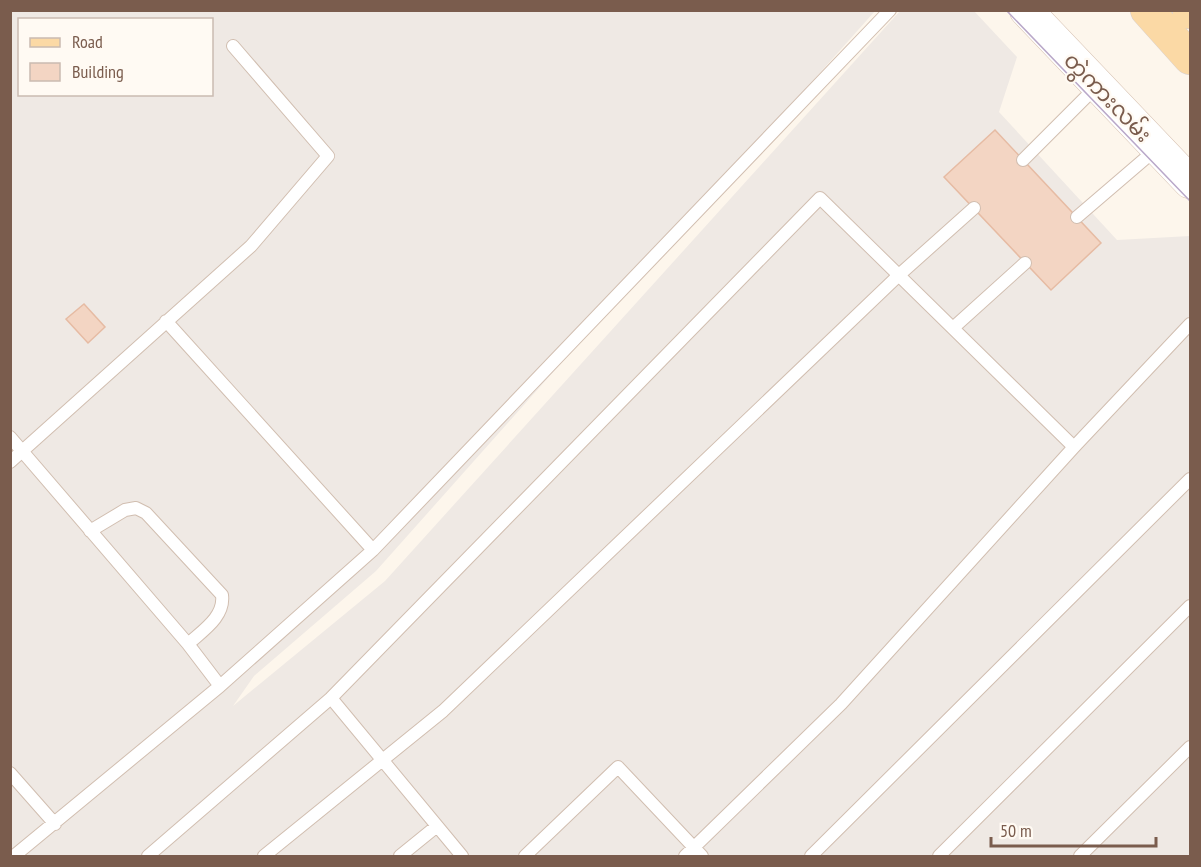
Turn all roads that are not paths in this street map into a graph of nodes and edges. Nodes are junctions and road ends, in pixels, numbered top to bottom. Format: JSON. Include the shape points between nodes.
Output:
{"nodes":[{"id":1,"x":890,"y":10,"type":"edge"},
{"id":2,"x":1026,"y":10,"type":"edge"},
{"id":3,"x":1148,"y":10,"type":"edge"},
{"id":4,"x":233,"y":46,"type":"dead end"},
{"id":5,"x":1191,"y":58,"type":"edge"},
{"id":6,"x":1095,"y":82,"type":"junction"},
{"id":7,"x":1154,"y":145,"type":"junction"},
{"id":8,"x":1023,"y":160,"type":"dead end"},
{"id":9,"x":1191,"y":182,"type":"edge"},
{"id":10,"x":974,"y":208,"type":"dead end"},
{"id":11,"x":1077,"y":217,"type":"dead end"},
{"id":12,"x":1025,"y":263,"type":"dead end"},
{"id":13,"x":899,"y":275,"type":"junction"},
{"id":14,"x":166,"y":321,"type":"junction"},
{"id":15,"x":1191,"y":324,"type":"edge"},
{"id":16,"x":953,"y":328,"type":"junction"},
{"id":17,"x":10,"y":437,"type":"edge"},
{"id":18,"x":1074,"y":447,"type":"junction"},
{"id":19,"x":22,"y":452,"type":"junction"},
{"id":20,"x":10,"y":462,"type":"edge"},
{"id":21,"x":1191,"y":479,"type":"edge"},
{"id":22,"x":90,"y":531,"type":"junction"},
{"id":23,"x":372,"y":550,"type":"junction"},
{"id":24,"x":1191,"y":606,"type":"edge"},
{"id":25,"x":188,"y":644,"type":"junction"},
{"id":26,"x":220,"y":686,"type":"junction"},
{"id":27,"x":332,"y":698,"type":"junction"},
{"id":28,"x":1191,"y":747,"type":"edge"},
{"id":29,"x":383,"y":760,"type":"junction"},
{"id":30,"x":10,"y":773,"type":"edge"},
{"id":31,"x":55,"y":824,"type":"junction"},
{"id":32,"x":437,"y":826,"type":"junction"},
{"id":33,"x":694,"y":854,"type":"edge"},
{"id":34,"x":14,"y":856,"type":"edge"},
{"id":35,"x":148,"y":856,"type":"edge"},
{"id":36,"x":264,"y":856,"type":"edge"},
{"id":37,"x":400,"y":856,"type":"edge"},
{"id":38,"x":462,"y":856,"type":"edge"},
{"id":39,"x":525,"y":856,"type":"edge"},
{"id":40,"x":811,"y":856,"type":"edge"},
{"id":41,"x":939,"y":856,"type":"edge"},
{"id":42,"x":1080,"y":856,"type":"edge"}],
"edges":[{"from":1,"to":23,"type":"lane"},
{"from":2,"to":6,"type":"main road","name":"တွဲကားလမ်း"},
{"from":3,"to":5,"type":"main road"},
{"from":4,"to":14,"type":"lane","via":[[328,156],[251,246]]},
{"from":6,"to":7,"type":"main road","name":"တွဲကားလမ်း"},
{"from":6,"to":8,"type":"lane","via":[[1088,96]]},
{"from":7,"to":9,"type":"main road","name":"တွဲကားလမ်း"},
{"from":7,"to":11,"type":"lane","via":[[1147,157]]},
{"from":10,"to":13,"type":"lane"},
{"from":12,"to":16,"type":"lane"},
{"from":13,"to":16,"type":"lane"},
{"from":13,"to":27,"type":"lane","via":[[820,198]]},
{"from":13,"to":29,"type":"lane","via":[[443,711]]},
{"from":14,"to":19,"type":"lane"},
{"from":14,"to":23,"type":"lane"},
{"from":15,"to":18,"type":"lane"},
{"from":16,"to":18,"type":"lane"},
{"from":17,"to":19,"type":"lane"},
{"from":18,"to":33,"type":"lane","via":[[841,704]]},
{"from":19,"to":20,"type":"lane"},
{"from":19,"to":22,"type":"lane"},
{"from":21,"to":40,"type":"lane"},
{"from":22,"to":25,"type":"lane"},
{"from":22,"to":25,"type":"lane","via":[[124,510],[136,508],[146,513],[222,595],[220,614]]},
{"from":23,"to":26,"type":"lane"},
{"from":24,"to":41,"type":"lane"},
{"from":25,"to":26,"type":"lane"},
{"from":26,"to":31,"type":"lane"},
{"from":27,"to":29,"type":"lane"},
{"from":27,"to":35,"type":"lane"},
{"from":28,"to":42,"type":"lane"},
{"from":29,"to":32,"type":"lane"},
{"from":29,"to":36,"type":"lane"},
{"from":30,"to":31,"type":"lane"},
{"from":31,"to":34,"type":"lane"},
{"from":32,"to":37,"type":"lane"},
{"from":32,"to":38,"type":"lane"},
{"from":33,"to":39,"type":"lane","via":[[618,767]]}]}
